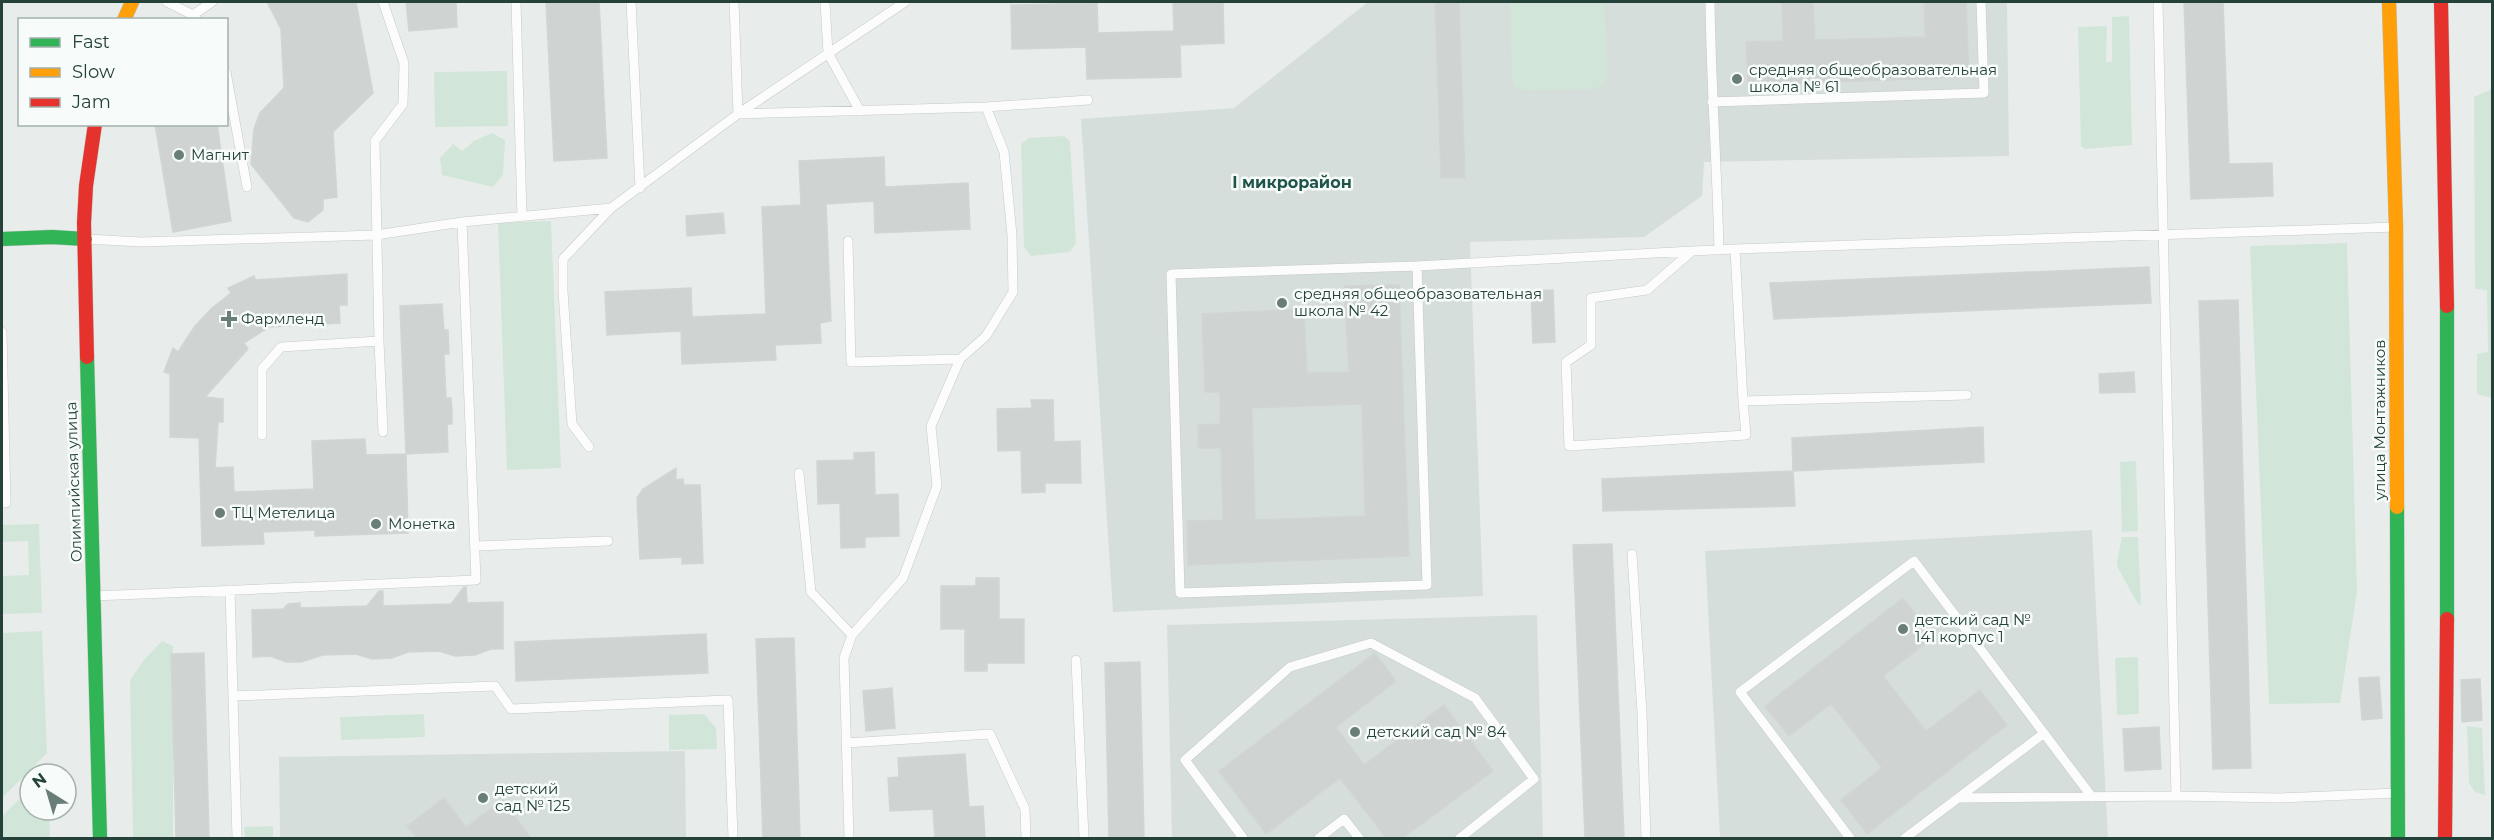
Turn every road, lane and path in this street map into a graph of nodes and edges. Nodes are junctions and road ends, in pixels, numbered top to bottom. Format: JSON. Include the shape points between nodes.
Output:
{"nodes":[{"id":1,"x":132,"y":2,"type":"edge"},
{"id":2,"x":167,"y":2,"type":"edge"},
{"id":3,"x":212,"y":2,"type":"edge"},
{"id":4,"x":383,"y":2,"type":"edge"},
{"id":5,"x":516,"y":2,"type":"edge"},
{"id":6,"x":631,"y":2,"type":"edge"},
{"id":7,"x":734,"y":2,"type":"edge"},
{"id":8,"x":825,"y":2,"type":"edge"},
{"id":9,"x":905,"y":2,"type":"edge"},
{"id":10,"x":1710,"y":2,"type":"edge"},
{"id":11,"x":1981,"y":2,"type":"edge"},
{"id":12,"x":2158,"y":2,"type":"edge"},
{"id":13,"x":2389,"y":2,"type":"edge"},
{"id":14,"x":2441,"y":2,"type":"edge"},
{"id":15,"x":195,"y":17,"type":"edge"},
{"id":16,"x":125,"y":18,"type":"edge"},
{"id":17,"x":828,"y":53,"type":"junction"},
{"id":18,"x":228,"y":83,"type":"edge"},
{"id":19,"x":1088,"y":100,"type":"dead end"},
{"id":20,"x":1712,"y":102,"type":"junction"},
{"id":21,"x":986,"y":107,"type":"junction"},
{"id":22,"x":860,"y":111,"type":"junction"},
{"id":23,"x":738,"y":114,"type":"junction"},
{"id":24,"x":94,"y":126,"type":"edge"},
{"id":25,"x":247,"y":187,"type":"dead end"},
{"id":26,"x":640,"y":188,"type":"junction"},
{"id":27,"x":611,"y":208,"type":"junction"},
{"id":28,"x":522,"y":216,"type":"junction"},
{"id":29,"x":462,"y":222,"type":"junction"},
{"id":30,"x":2396,"y":227,"type":"junction"},
{"id":31,"x":376,"y":236,"type":"junction"},
{"id":32,"x":2162,"y":236,"type":"junction"},
{"id":33,"x":2,"y":239,"type":"edge"},
{"id":34,"x":85,"y":239,"type":"junction"},
{"id":35,"x":848,"y":241,"type":"dead end"},
{"id":36,"x":1735,"y":249,"type":"junction"},
{"id":37,"x":1719,"y":250,"type":"junction"},
{"id":38,"x":1692,"y":251,"type":"junction"},
{"id":39,"x":1417,"y":266,"type":"junction"},
{"id":40,"x":2,"y":332,"type":"edge"},
{"id":41,"x":379,"y":341,"type":"junction"},
{"id":42,"x":960,"y":359,"type":"junction"},
{"id":43,"x":1966,"y":395,"type":"dead end"},
{"id":44,"x":1743,"y":401,"type":"junction"},
{"id":45,"x":382,"y":432,"type":"dead end"},
{"id":46,"x":262,"y":435,"type":"dead end"},
{"id":47,"x":589,"y":447,"type":"dead end"},
{"id":48,"x":799,"y":473,"type":"dead end"},
{"id":49,"x":6,"y":503,"type":"dead end"},
{"id":50,"x":608,"y":541,"type":"dead end"},
{"id":51,"x":475,"y":546,"type":"junction"},
{"id":52,"x":1632,"y":554,"type":"dead end"},
{"id":53,"x":230,"y":590,"type":"junction"},
{"id":54,"x":94,"y":596,"type":"junction"},
{"id":55,"x":852,"y":635,"type":"junction"},
{"id":56,"x":1076,"y":660,"type":"dead end"},
{"id":57,"x":233,"y":696,"type":"junction"},
{"id":58,"x":2043,"y":734,"type":"junction"},
{"id":59,"x":846,"y":743,"type":"junction"},
{"id":60,"x":2398,"y":792,"type":"junction"},
{"id":61,"x":2176,"y":796,"type":"junction"},
{"id":62,"x":2092,"y":797,"type":"junction"},
{"id":63,"x":1959,"y":798,"type":"junction"},
{"id":64,"x":1468,"y":835,"type":"edge"},
{"id":65,"x":100,"y":838,"type":"edge"},
{"id":66,"x":237,"y":838,"type":"edge"},
{"id":67,"x":732,"y":838,"type":"edge"},
{"id":68,"x":849,"y":838,"type":"edge"},
{"id":69,"x":1026,"y":838,"type":"edge"},
{"id":70,"x":1084,"y":838,"type":"edge"},
{"id":71,"x":1243,"y":838,"type":"edge"},
{"id":72,"x":1319,"y":838,"type":"edge"},
{"id":73,"x":1359,"y":838,"type":"edge"},
{"id":74,"x":1460,"y":838,"type":"edge"},
{"id":75,"x":1646,"y":838,"type":"edge"},
{"id":76,"x":1850,"y":838,"type":"edge"},
{"id":77,"x":1905,"y":838,"type":"edge"},
{"id":78,"x":2398,"y":838,"type":"edge"},
{"id":79,"x":2445,"y":838,"type":"edge"}],
"edges":[{"from":1,"to":16,"type":"main road"},
{"from":2,"to":15,"type":"lane"},
{"from":3,"to":15,"type":"lane"},
{"from":4,"to":31,"type":"lane","via":[[404,63],[403,104],[375,141]]},
{"from":5,"to":28,"type":"lane"},
{"from":6,"to":26,"type":"lane"},
{"from":7,"to":23,"type":"lane"},
{"from":8,"to":17,"type":"lane"},
{"from":9,"to":17,"type":"lane"},
{"from":10,"to":20,"type":"lane"},
{"from":11,"to":20,"type":"lane","via":[[1984,93]]},
{"from":12,"to":32,"type":"lane"},
{"from":13,"to":30,"type":"main road","name":"улица Монтажников"},
{"from":14,"to":79,"type":"main road","via":[[2448,443]]},
{"from":17,"to":22,"type":"lane"},
{"from":17,"to":23,"type":"lane"},
{"from":18,"to":25,"type":"lane"},
{"from":19,"to":21,"type":"lane"},
{"from":20,"to":37,"type":"lane"},
{"from":21,"to":22,"type":"lane"},
{"from":21,"to":42,"type":"lane","via":[[1004,152],[1013,292],[986,336]]},
{"from":22,"to":23,"type":"lane"},
{"from":23,"to":26,"type":"lane"},
{"from":24,"to":34,"type":"main road","name":"Олимпийская улица","via":[[86,186]]},
{"from":26,"to":27,"type":"lane"},
{"from":27,"to":28,"type":"lane"},
{"from":27,"to":47,"type":"lane","via":[[563,259],[572,424]]},
{"from":28,"to":29,"type":"lane"},
{"from":29,"to":31,"type":"lane"},
{"from":29,"to":51,"type":"lane"},
{"from":30,"to":32,"type":"lane"},
{"from":30,"to":60,"type":"main road","name":"улица Монтажников"},
{"from":31,"to":34,"type":"lane","via":[[141,242]]},
{"from":31,"to":41,"type":"lane"},
{"from":32,"to":36,"type":"lane"},
{"from":32,"to":61,"type":"lane"},
{"from":33,"to":34,"type":"main road"},
{"from":34,"to":54,"type":"main road","name":"Олимпийская улица"},
{"from":35,"to":42,"type":"lane","via":[[851,363]]},
{"from":36,"to":37,"type":"lane"},
{"from":36,"to":44,"type":"lane"},
{"from":37,"to":38,"type":"lane"},
{"from":38,"to":39,"type":"lane"},
{"from":38,"to":44,"type":"lane","via":[[1647,290],[1591,298],[1591,345],[1566,362],[1569,446],[1746,435]]},
{"from":39,"to":39,"type":"lane","via":[[1171,274],[1180,593],[1427,585]]},
{"from":40,"to":49,"type":"lane"},
{"from":41,"to":45,"type":"lane"},
{"from":41,"to":46,"type":"lane","via":[[281,347],[262,369]]},
{"from":42,"to":55,"type":"lane","via":[[931,426],[937,486],[903,578]]},
{"from":43,"to":44,"type":"lane"},
{"from":48,"to":55,"type":"lane","via":[[811,592]]},
{"from":50,"to":51,"type":"lane"},
{"from":51,"to":53,"type":"lane","via":[[476,580]]},
{"from":52,"to":75,"type":"lane"},
{"from":53,"to":54,"type":"lane"},
{"from":53,"to":57,"type":"lane"},
{"from":54,"to":65,"type":"main road","name":"Олимпийская улица"},
{"from":55,"to":59,"type":"lane","via":[[844,658]]},
{"from":56,"to":70,"type":"lane"},
{"from":57,"to":66,"type":"lane"},
{"from":57,"to":67,"type":"lane","via":[[495,686],[511,709],[728,700]]},
{"from":58,"to":62,"type":"lane"},
{"from":58,"to":63,"type":"lane"},
{"from":58,"to":76,"type":"lane","via":[[1914,561],[1740,692]]},
{"from":59,"to":68,"type":"lane"},
{"from":59,"to":69,"type":"lane","via":[[990,734],[1025,809]]},
{"from":60,"to":61,"type":"lane","via":[[2279,798]]},
{"from":60,"to":78,"type":"main road","name":"улица Монтажников"},
{"from":61,"to":62,"type":"lane"},
{"from":62,"to":63,"type":"lane"},
{"from":63,"to":77,"type":"lane"},
{"from":64,"to":71,"type":"lane","via":[[1534,779],[1475,698],[1371,643],[1290,667],[1185,760]]},
{"from":64,"to":74,"type":"lane"},
{"from":72,"to":73,"type":"lane","via":[[1344,819]]}]}
